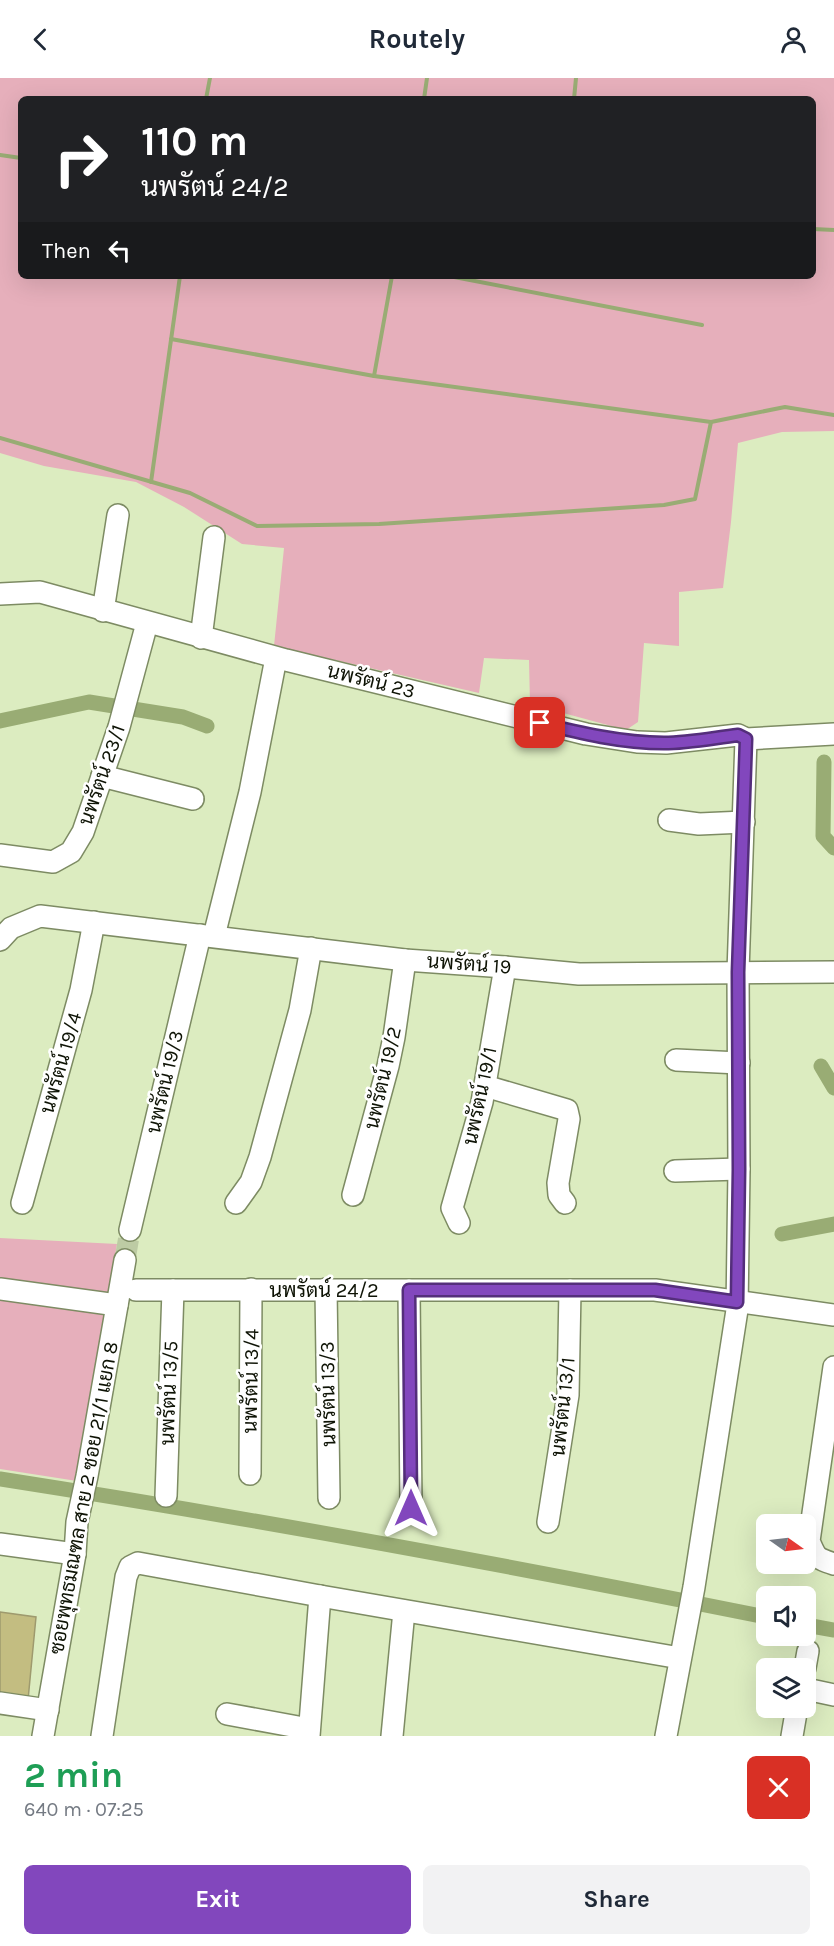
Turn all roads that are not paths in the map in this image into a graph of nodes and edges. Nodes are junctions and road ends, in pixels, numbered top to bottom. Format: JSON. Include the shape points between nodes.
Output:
{"nodes":[{"id":1,"x":118,"y":516,"type":"dead end"},
{"id":2,"x":214,"y":537,"type":"dead end"},
{"id":3,"x":0,"y":594,"type":"edge"},
{"id":4,"x":103,"y":611,"type":"junction"},
{"id":5,"x":147,"y":623,"type":"junction"},
{"id":6,"x":201,"y":638,"type":"junction"},
{"id":7,"x":276,"y":658,"type":"junction"},
{"id":8,"x":834,"y":734,"type":"edge"},
{"id":9,"x":746,"y":739,"type":"junction"},
{"id":10,"x":102,"y":776,"type":"junction"},
{"id":11,"x":193,"y":799,"type":"dead end"},
{"id":12,"x":669,"y":820,"type":"dead end"},
{"id":13,"x":744,"y":822,"type":"junction"},
{"id":14,"x":0,"y":855,"type":"edge"},
{"id":15,"x":94,"y":922,"type":"junction"},
{"id":16,"x":207,"y":935,"type":"junction"},
{"id":17,"x":0,"y":940,"type":"edge"},
{"id":18,"x":311,"y":948,"type":"junction"},
{"id":19,"x":405,"y":960,"type":"junction"},
{"id":20,"x":505,"y":967,"type":"junction"},
{"id":21,"x":738,"y":972,"type":"junction"},
{"id":22,"x":834,"y":972,"type":"edge"},
{"id":23,"x":676,"y":1060,"type":"dead end"},
{"id":24,"x":739,"y":1063,"type":"junction"},
{"id":25,"x":485,"y":1086,"type":"junction"},
{"id":26,"x":739,"y":1169,"type":"junction"},
{"id":27,"x":675,"y":1171,"type":"dead end"},
{"id":28,"x":353,"y":1195,"type":"dead end"},
{"id":29,"x":22,"y":1203,"type":"dead end"},
{"id":30,"x":236,"y":1203,"type":"dead end"},
{"id":31,"x":565,"y":1203,"type":"dead end"},
{"id":32,"x":459,"y":1223,"type":"dead end"},
{"id":33,"x":130,"y":1230,"type":"tunnel mouth"},
{"id":34,"x":125,"y":1260,"type":"tunnel mouth"},
{"id":35,"x":0,"y":1289,"type":"edge"},
{"id":36,"x":251,"y":1289,"type":"junction"},
{"id":37,"x":136,"y":1290,"type":"dead end"},
{"id":38,"x":172,"y":1290,"type":"junction"},
{"id":39,"x":326,"y":1290,"type":"junction"},
{"id":40,"x":409,"y":1290,"type":"junction"},
{"id":41,"x":570,"y":1290,"type":"junction"},
{"id":42,"x":737,"y":1302,"type":"junction"},
{"id":43,"x":117,"y":1305,"type":"junction"},
{"id":44,"x":834,"y":1315,"type":"edge"},
{"id":45,"x":834,"y":1367,"type":"edge"},
{"id":46,"x":250,"y":1474,"type":"dead end"},
{"id":47,"x":166,"y":1496,"type":"dead end"},
{"id":48,"x":329,"y":1498,"type":"dead end"},
{"id":49,"x":411,"y":1508,"type":"dead end"},
{"id":50,"x":548,"y":1522,"type":"dead end"},
{"id":51,"x":0,"y":1544,"type":"edge"},
{"id":52,"x":75,"y":1554,"type":"junction"},
{"id":53,"x":834,"y":1564,"type":"edge"},
{"id":54,"x":320,"y":1596,"type":"junction"},
{"id":55,"x":404,"y":1611,"type":"junction"},
{"id":56,"x":680,"y":1658,"type":"junction"},
{"id":57,"x":816,"y":1691,"type":"edge"},
{"id":58,"x":834,"y":1695,"type":"edge"},
{"id":59,"x":0,"y":1703,"type":"edge"},
{"id":60,"x":48,"y":1710,"type":"junction"},
{"id":61,"x":227,"y":1714,"type":"dead end"},
{"id":62,"x":795,"y":1718,"type":"edge"},
{"id":63,"x":309,"y":1732,"type":"edge"},
{"id":64,"x":43,"y":1736,"type":"edge"},
{"id":65,"x":102,"y":1736,"type":"edge"},
{"id":66,"x":392,"y":1736,"type":"edge"},
{"id":67,"x":666,"y":1736,"type":"edge"},
{"id":68,"x":792,"y":1736,"type":"edge"}],
"edges":[{"from":1,"to":4,"type":"street"},
{"from":2,"to":6,"type":"street"},
{"from":3,"to":4,"type":"street","name":"นพรัตน์ 23","via":[[40,592]]},
{"from":4,"to":5,"type":"street","name":"นพรัตน์ 23"},
{"from":5,"to":6,"type":"street","name":"นพรัตน์ 23"},
{"from":5,"to":10,"type":"street","name":"นพรัตน์ 23/1"},
{"from":6,"to":7,"type":"street","name":"นพรัตน์ 23"},
{"from":7,"to":9,"type":"street","name":"นพรัตน์ 23","via":[[596,736],[666,743],[738,735]]},
{"from":7,"to":16,"type":"street","name":"นพรัตน์ 19/3","via":[[250,792]]},
{"from":8,"to":9,"type":"street","name":"นพรัตน์ 23"},
{"from":9,"to":13,"type":"street"},
{"from":10,"to":11,"type":"street"},
{"from":10,"to":14,"type":"street","name":"นพรัตน์ 23/1","via":[[83,832],[71,852],[53,862]]},
{"from":12,"to":13,"type":"street","via":[[699,824]]},
{"from":13,"to":21,"type":"street"},
{"from":15,"to":16,"type":"street","name":"นพรัตน์ 19"},
{"from":15,"to":17,"type":"street","name":"นพรัตน์ 19","via":[[40,916],[11,928]]},
{"from":15,"to":29,"type":"street","name":"นพรัตน์ 19/4","via":[[81,990]]},
{"from":16,"to":18,"type":"street","name":"นพรัตน์ 19"},
{"from":16,"to":33,"type":"street","name":"นพรัตน์ 19/3"},
{"from":18,"to":19,"type":"street","name":"นพรัตน์ 19"},
{"from":18,"to":30,"type":"street","via":[[300,1010],[260,1157],[251,1182]]},
{"from":19,"to":20,"type":"street","name":"นพรัตน์ 19"},
{"from":19,"to":28,"type":"street","name":"นพรัตน์ 19/2","via":[[388,1066]]},
{"from":20,"to":21,"type":"street","name":"นพรัตน์ 19","via":[[600,975]]},
{"from":20,"to":25,"type":"street","name":"นพรัตน์ 19/1"},
{"from":21,"to":22,"type":"street","name":"นพรัตน์ 19"},
{"from":21,"to":24,"type":"street"},
{"from":23,"to":24,"type":"street"},
{"from":24,"to":26,"type":"street"},
{"from":25,"to":31,"type":"street","via":[[567,1110],[569,1119],[558,1183],[559,1195]]},
{"from":25,"to":32,"type":"street","name":"นพรัตน์ 19/1","via":[[452,1208]]},
{"from":26,"to":27,"type":"street"},
{"from":26,"to":42,"type":"street"},
{"from":34,"to":43,"type":"street","name":"ซอยพุทธมณฑล สาย 2 ซอย 21/1 แยก 8"},
{"from":35,"to":43,"type":"street"},
{"from":36,"to":38,"type":"street","name":"นพรัตน์ 24/2"},
{"from":36,"to":39,"type":"street","name":"นพรัตน์ 24/2"},
{"from":36,"to":46,"type":"street","name":"นพรัตน์ 13/4"},
{"from":37,"to":38,"type":"street","name":"นพรัตน์ 24/2"},
{"from":38,"to":47,"type":"street","name":"นพรัตน์ 13/5"},
{"from":39,"to":40,"type":"street","name":"นพรัตน์ 24/2"},
{"from":39,"to":48,"type":"street","name":"นพรัตน์ 13/3"},
{"from":40,"to":41,"type":"street","name":"นพรัตน์ 24/2"},
{"from":40,"to":49,"type":"street"},
{"from":41,"to":42,"type":"street","name":"นพรัตน์ 24/2","via":[[655,1290]]},
{"from":41,"to":50,"type":"street","name":"นพรัตน์ 13/1","via":[[568,1395]]},
{"from":42,"to":44,"type":"street","name":"นพรัตน์ 24/2"},
{"from":42,"to":56,"type":"street"},
{"from":43,"to":52,"type":"street","name":"ซอยพุทธมณฑล สาย 2 ซอย 21/1 แยก 8","via":[[76,1522]]},
{"from":45,"to":53,"type":"street","via":[[809,1541],[818,1559]]},
{"from":51,"to":52,"type":"street"},
{"from":52,"to":60,"type":"street","name":"ซอยพุทธมณฑล สาย 2 ซอย 21/1 แยก 8"},
{"from":54,"to":55,"type":"street"},
{"from":54,"to":63,"type":"street"},
{"from":54,"to":65,"type":"street","via":[[138,1563],[130,1567]]},
{"from":55,"to":56,"type":"street"},
{"from":55,"to":66,"type":"street"},
{"from":56,"to":67,"type":"street"},
{"from":57,"to":58,"type":"street"},
{"from":59,"to":60,"type":"street"},
{"from":60,"to":64,"type":"street","name":"ซอยพุทธมณฑล สาย 2 ซอย 21/1 แยก 8"},
{"from":61,"to":63,"type":"street"},
{"from":62,"to":68,"type":"street"}]}
